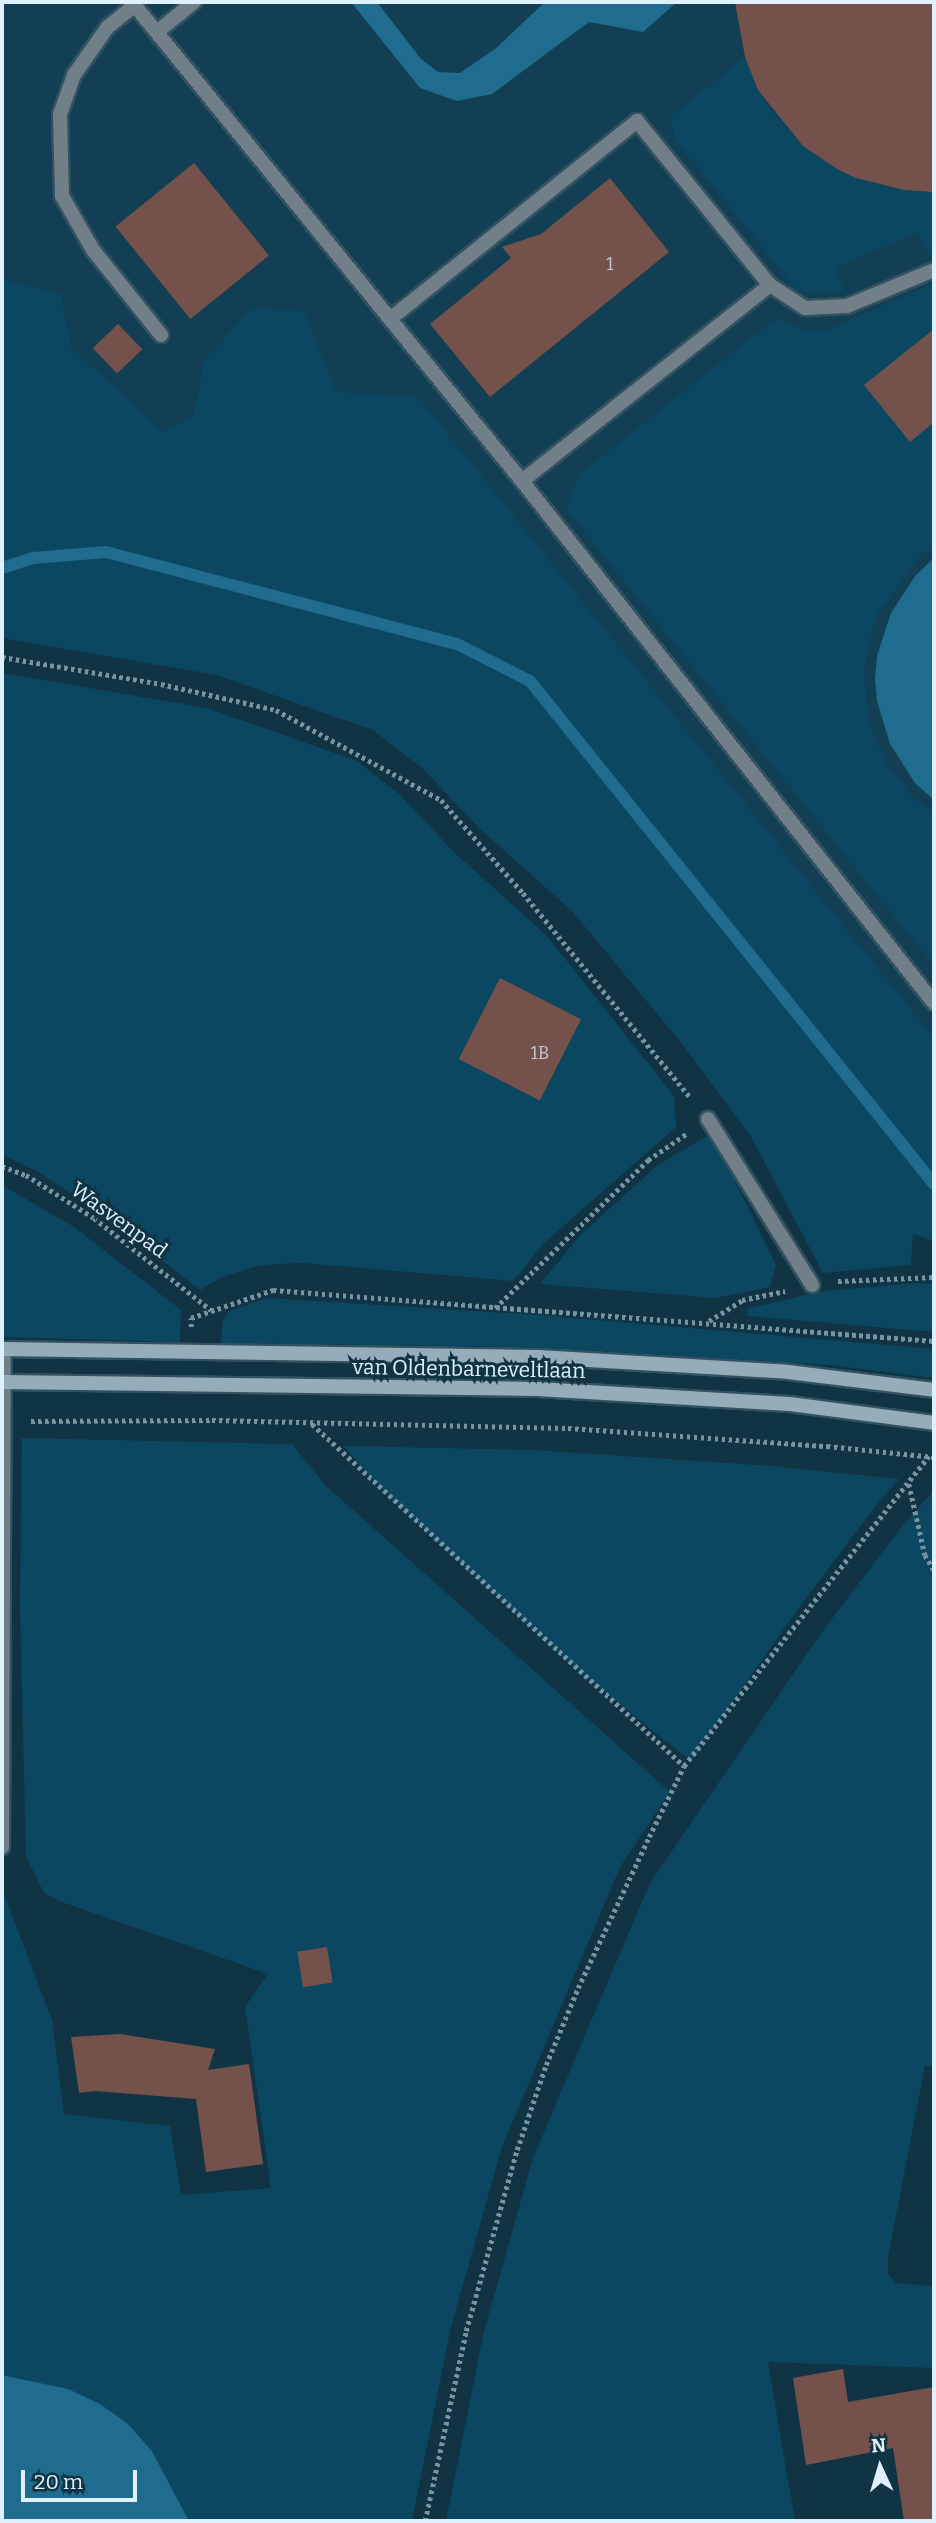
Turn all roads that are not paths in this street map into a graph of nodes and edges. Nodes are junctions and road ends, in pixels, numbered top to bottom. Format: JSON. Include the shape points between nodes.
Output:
{"nodes":[{"id":1,"x":194,"y":2,"type":"edge"},
{"id":2,"x":134,"y":3,"type":"edge"},
{"id":3,"x":157,"y":32,"type":"junction"},
{"id":4,"x":934,"y":270,"type":"edge"},
{"id":5,"x":770,"y":285,"type":"junction"},
{"id":6,"x":390,"y":319,"type":"junction"},
{"id":7,"x":161,"y":335,"type":"dead end"},
{"id":8,"x":523,"y":481,"type":"junction"},
{"id":9,"x":934,"y":1003,"type":"edge"},
{"id":10,"x":708,"y":1119,"type":"road end"},
{"id":11,"x":812,"y":1284,"type":"dead end"},
{"id":12,"x":3,"y":1349,"type":"edge"},
{"id":13,"x":3,"y":1382,"type":"edge"},
{"id":14,"x":934,"y":1390,"type":"edge"},
{"id":15,"x":934,"y":1423,"type":"edge"},
{"id":16,"x":2,"y":1847,"type":"edge"}],
"edges":[{"from":1,"to":3,"type":"lane"},
{"from":2,"to":3,"type":"lane"},
{"from":2,"to":7,"type":"lane","via":[[107,28],[74,75],[60,114],[62,196],[93,250]]},
{"from":3,"to":6,"type":"lane"},
{"from":4,"to":5,"type":"lane","via":[[847,306],[805,308]]},
{"from":5,"to":6,"type":"lane","via":[[637,121]]},
{"from":5,"to":8,"type":"lane"},
{"from":6,"to":8,"type":"lane"},
{"from":8,"to":9,"type":"lane"},
{"from":10,"to":11,"type":"lane"},
{"from":12,"to":13,"type":"lane"},
{"from":12,"to":14,"type":"main road","name":"van Oldenbarneveltlaan","via":[[538,1357],[788,1372]]},
{"from":13,"to":15,"type":"main road","name":"van Oldenbarneveltlaan","via":[[537,1389],[790,1404]]},
{"from":13,"to":16,"type":"lane"}]}
